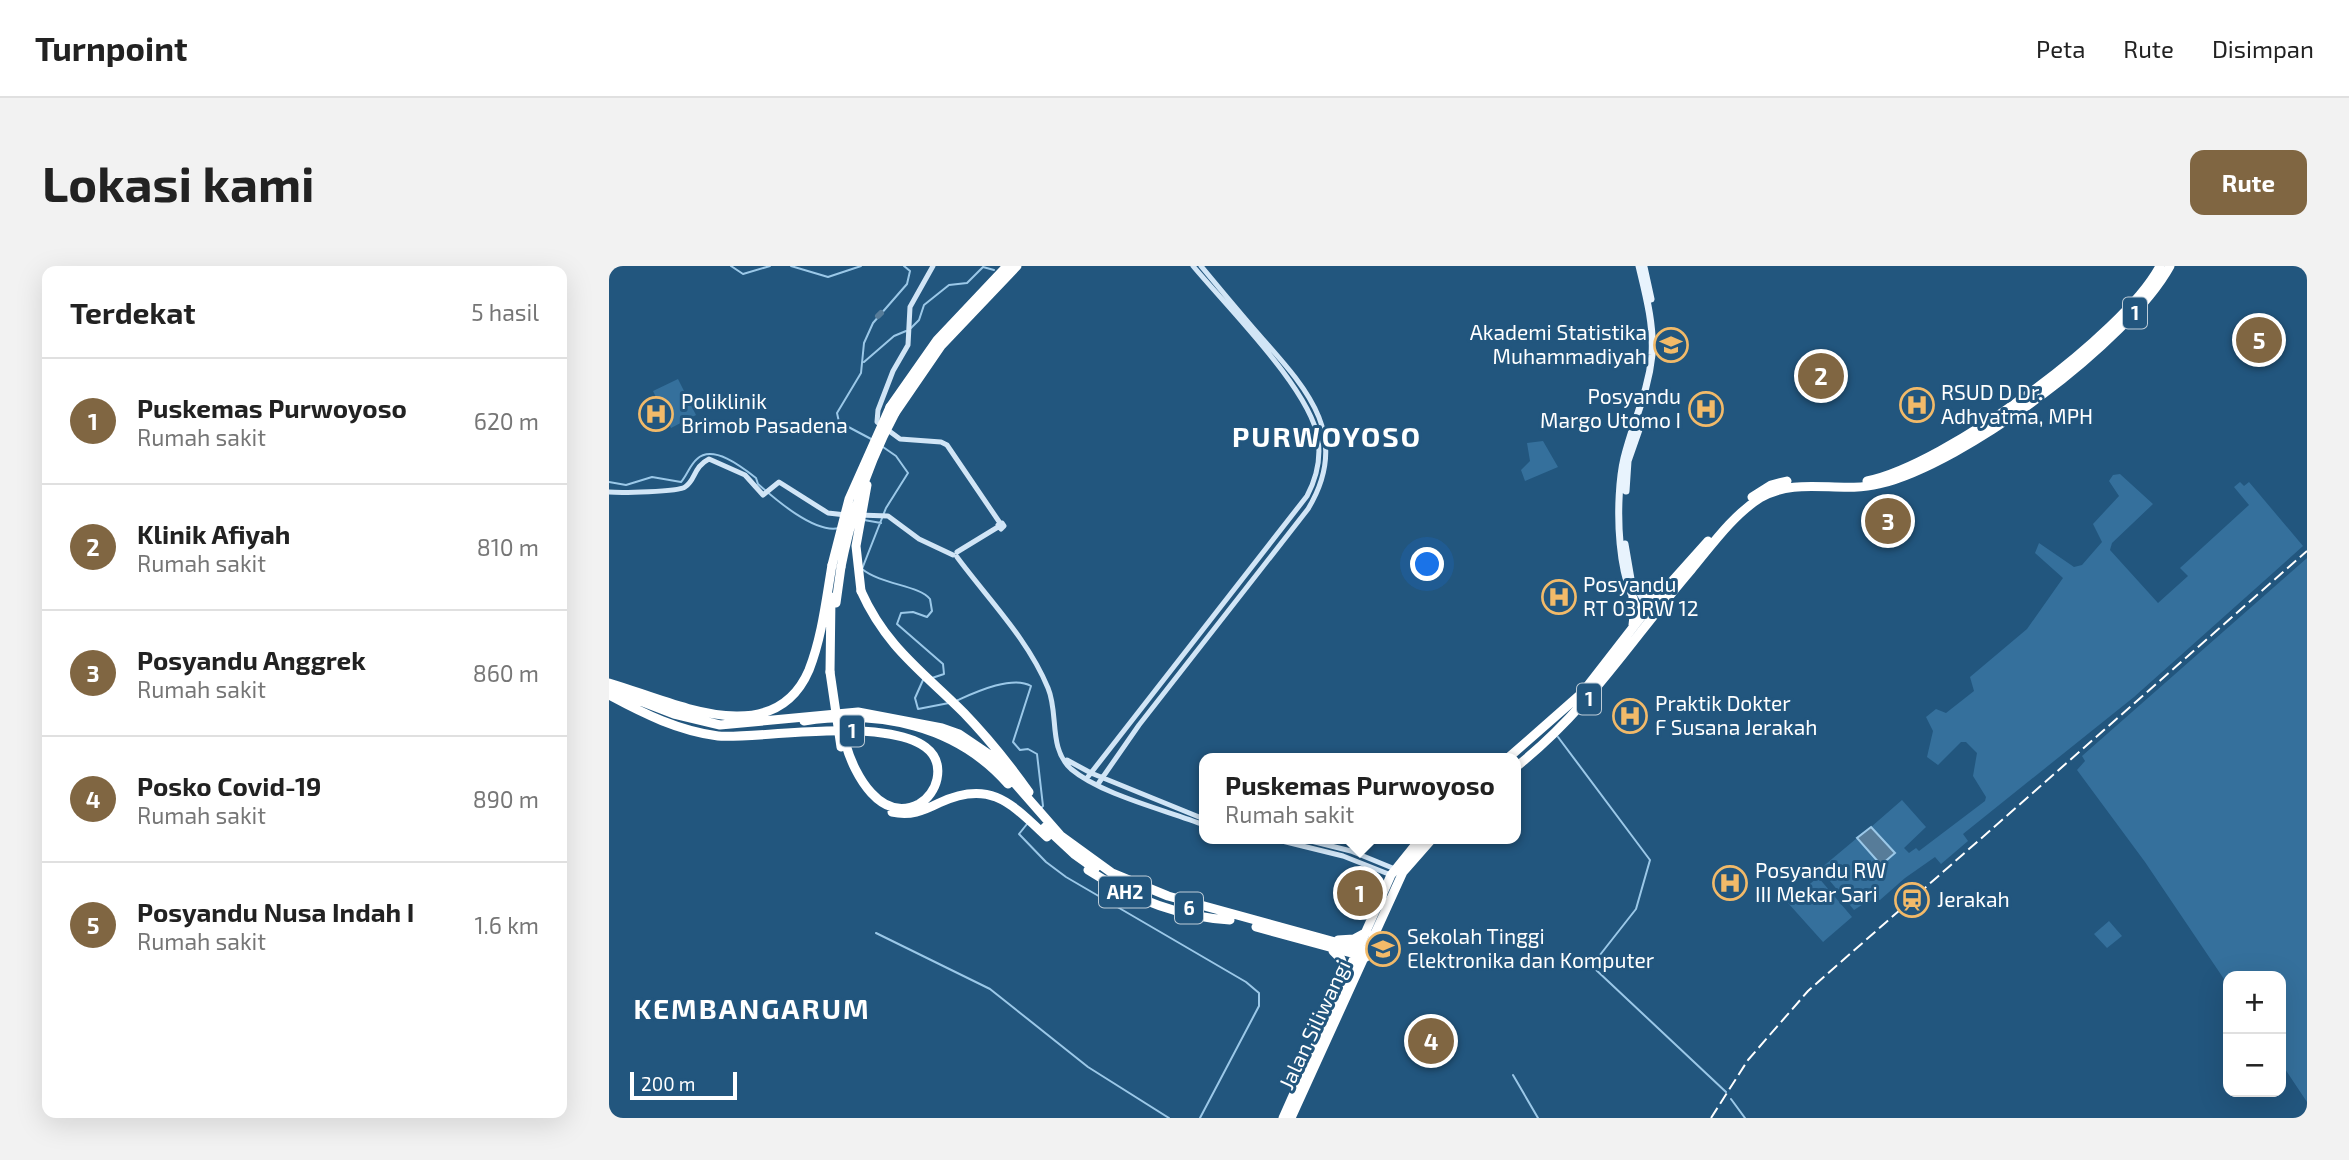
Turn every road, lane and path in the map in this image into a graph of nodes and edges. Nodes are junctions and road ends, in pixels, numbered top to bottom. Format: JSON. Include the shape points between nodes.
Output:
{"nodes":[{"id":1,"x":933,"y":266,"type":"edge"},
{"id":2,"x":1193,"y":266,"type":"edge"},
{"id":3,"x":1201,"y":266,"type":"edge"},
{"id":4,"x":1641,"y":266,"type":"edge"},
{"id":5,"x":2160,"y":266,"type":"edge"},
{"id":6,"x":2170,"y":266,"type":"edge"},
{"id":7,"x":1010,"y":268,"type":"edge"},
{"id":8,"x":1654,"y":335,"type":"junction"},
{"id":9,"x":2088,"y":350,"type":"junction"},
{"id":10,"x":893,"y":410,"type":"junction"},
{"id":11,"x":884,"y":434,"type":"junction"},
{"id":12,"x":609,"y":492,"type":"edge"},
{"id":13,"x":1739,"y":512,"type":"junction"},
{"id":14,"x":956,"y":555,"type":"junction"},
{"id":15,"x":836,"y":566,"type":"junction"},
{"id":16,"x":1634,"y":584,"type":"junction"},
{"id":17,"x":1659,"y":595,"type":"junction"},
{"id":18,"x":1633,"y":598,"type":"junction"},
{"id":19,"x":1649,"y":614,"type":"junction"},
{"id":20,"x":1632,"y":630,"type":"junction"},
{"id":21,"x":609,"y":683,"type":"edge"},
{"id":22,"x":609,"y":689,"type":"edge"},
{"id":23,"x":609,"y":695,"type":"edge"},
{"id":24,"x":844,"y":746,"type":"junction"},
{"id":25,"x":1515,"y":753,"type":"edge"},
{"id":26,"x":1521,"y":763,"type":"edge"},
{"id":27,"x":1089,"y":776,"type":"junction"},
{"id":28,"x":1100,"y":781,"type":"junction"},
{"id":29,"x":1024,"y":800,"type":"junction"},
{"id":30,"x":1199,"y":820,"type":"edge"},
{"id":31,"x":1044,"y":823,"type":"junction"},
{"id":32,"x":1294,"y":844,"type":"edge"},
{"id":33,"x":1323,"y":844,"type":"edge"},
{"id":34,"x":1417,"y":844,"type":"edge"},
{"id":35,"x":1427,"y":844,"type":"edge"},
{"id":36,"x":1397,"y":874,"type":"junction"},
{"id":37,"x":1367,"y":932,"type":"junction"},
{"id":38,"x":1328,"y":944,"type":"junction"},
{"id":39,"x":1362,"y":953,"type":"junction"},
{"id":40,"x":1347,"y":976,"type":"junction"},
{"id":41,"x":1293,"y":1114,"type":"edge"},
{"id":42,"x":1283,"y":1118,"type":"edge"}],
"edges":[{"from":1,"to":14,"type":"street","via":[[910,307],[908,345],[878,410],[878,425],[900,439],[947,445],[999,525]]},
{"from":2,"to":27,"type":"street","via":[[1265,350],[1309,412],[1318,438],[1319,461],[1307,496]]},
{"from":3,"to":28,"type":"street","via":[[1309,394],[1325,436],[1324,471],[1308,509]]},
{"from":4,"to":8,"type":"main road"},
{"from":5,"to":9,"type":"highway","number":"1","via":[[2124,314]]},
{"from":6,"to":9,"type":"highway","number":"1","via":[[2159,287],[2132,316]]},
{"from":7,"to":10,"type":"highway","number":"1","via":[[941,346]]},
{"from":8,"to":16,"type":"main road","via":[[1650,396],[1628,461],[1624,527],[1626,564]]},
{"from":8,"to":18,"type":"main road","via":[[1646,395],[1621,481],[1621,565]]},
{"from":9,"to":13,"type":"highway","number":"1","via":[[2039,395],[1969,443],[1915,472],[1871,486],[1781,488]]},
{"from":10,"to":11,"type":"highway","number":"1","bridge":true},
{"from":10,"to":15,"type":"highway","number":"1","bridge":true,"via":[[856,479]]},
{"from":11,"to":15,"type":"highway","number":"1","bridge":true,"via":[[872,456]]},
{"from":11,"to":29,"type":"highway","bridge":true,"via":[[858,527],[856,564],[861,591],[878,626],[917,671],[961,711]]},
{"from":12,"to":14,"type":"street","via":[[682,489],[709,459],[745,475],[763,495],[779,482],[828,513],[888,516],[919,538]]},
{"from":13,"to":17,"type":"highway","number":"1"},
{"from":13,"to":19,"type":"highway","number":"1"},
{"from":14,"to":27,"type":"street","via":[[1023,643],[1043,678],[1052,700],[1055,738],[1064,758]]},
{"from":15,"to":21,"type":"highway","number":"1","via":[[809,669],[793,694],[770,710],[744,717],[719,715]]},
{"from":15,"to":24,"type":"highway","number":"1","via":[[833,671]]},
{"from":16,"to":17,"type":"highway","via":[[1649,595]]},
{"from":16,"to":19,"type":"main road"},
{"from":17,"to":19,"type":"highway","number":"1"},
{"from":18,"to":19,"type":"main road"},
{"from":18,"to":20,"type":"highway"},
{"from":19,"to":20,"type":"highway","number":"1"},
{"from":19,"to":26,"type":"highway","number":"1","via":[[1574,716]]},
{"from":20,"to":25,"type":"highway","number":"1","via":[[1573,703]]},
{"from":22,"to":29,"type":"highway","number":"6","via":[[674,714],[720,725],[857,712],[933,725],[975,743],[999,764]]},
{"from":23,"to":24,"type":"highway","number":"1","via":[[673,726],[720,736],[850,731],[896,734],[931,752],[938,771],[933,789],[909,807],[892,806],[859,779]]},
{"from":23,"to":29,"type":"highway","number":"6","via":[[671,719],[720,730],[839,718],[922,728],[974,751]]},
{"from":24,"to":29,"type":"highway","via":[[855,781],[877,804],[891,811],[912,814],[960,794],[977,792]]},
{"from":27,"to":28,"type":"street"},
{"from":28,"to":30,"type":"street"},
{"from":29,"to":31,"type":"highway"},
{"from":29,"to":31,"type":"highway","number":"6"},
{"from":31,"to":38,"type":"highway","number":"6","via":[[1097,863],[1153,891]]},
{"from":31,"to":38,"type":"highway","number":"6","via":[[1074,854],[1112,879],[1230,920]]},
{"from":32,"to":36,"type":"street"},
{"from":33,"to":36,"type":"street","via":[[1351,851]]},
{"from":34,"to":36,"type":"highway","name":"Jalan Siliwangi"},
{"from":35,"to":36,"type":"highway","name":"Jalan Siliwangi"},
{"from":36,"to":37,"type":"highway","name":"Jalan Siliwangi"},
{"from":36,"to":39,"type":"highway","name":"Jalan Siliwangi"},
{"from":37,"to":38,"type":"highway"},
{"from":37,"to":39,"type":"highway","name":"Jalan Siliwangi"},
{"from":38,"to":39,"type":"highway","number":"6"},
{"from":38,"to":40,"type":"highway","via":[[1341,959]]},
{"from":39,"to":40,"type":"highway","name":"Jalan Siliwangi"},
{"from":39,"to":41,"type":"highway","name":"Jalan Siliwangi"},
{"from":40,"to":42,"type":"highway","name":"Jalan Siliwangi"}]}
